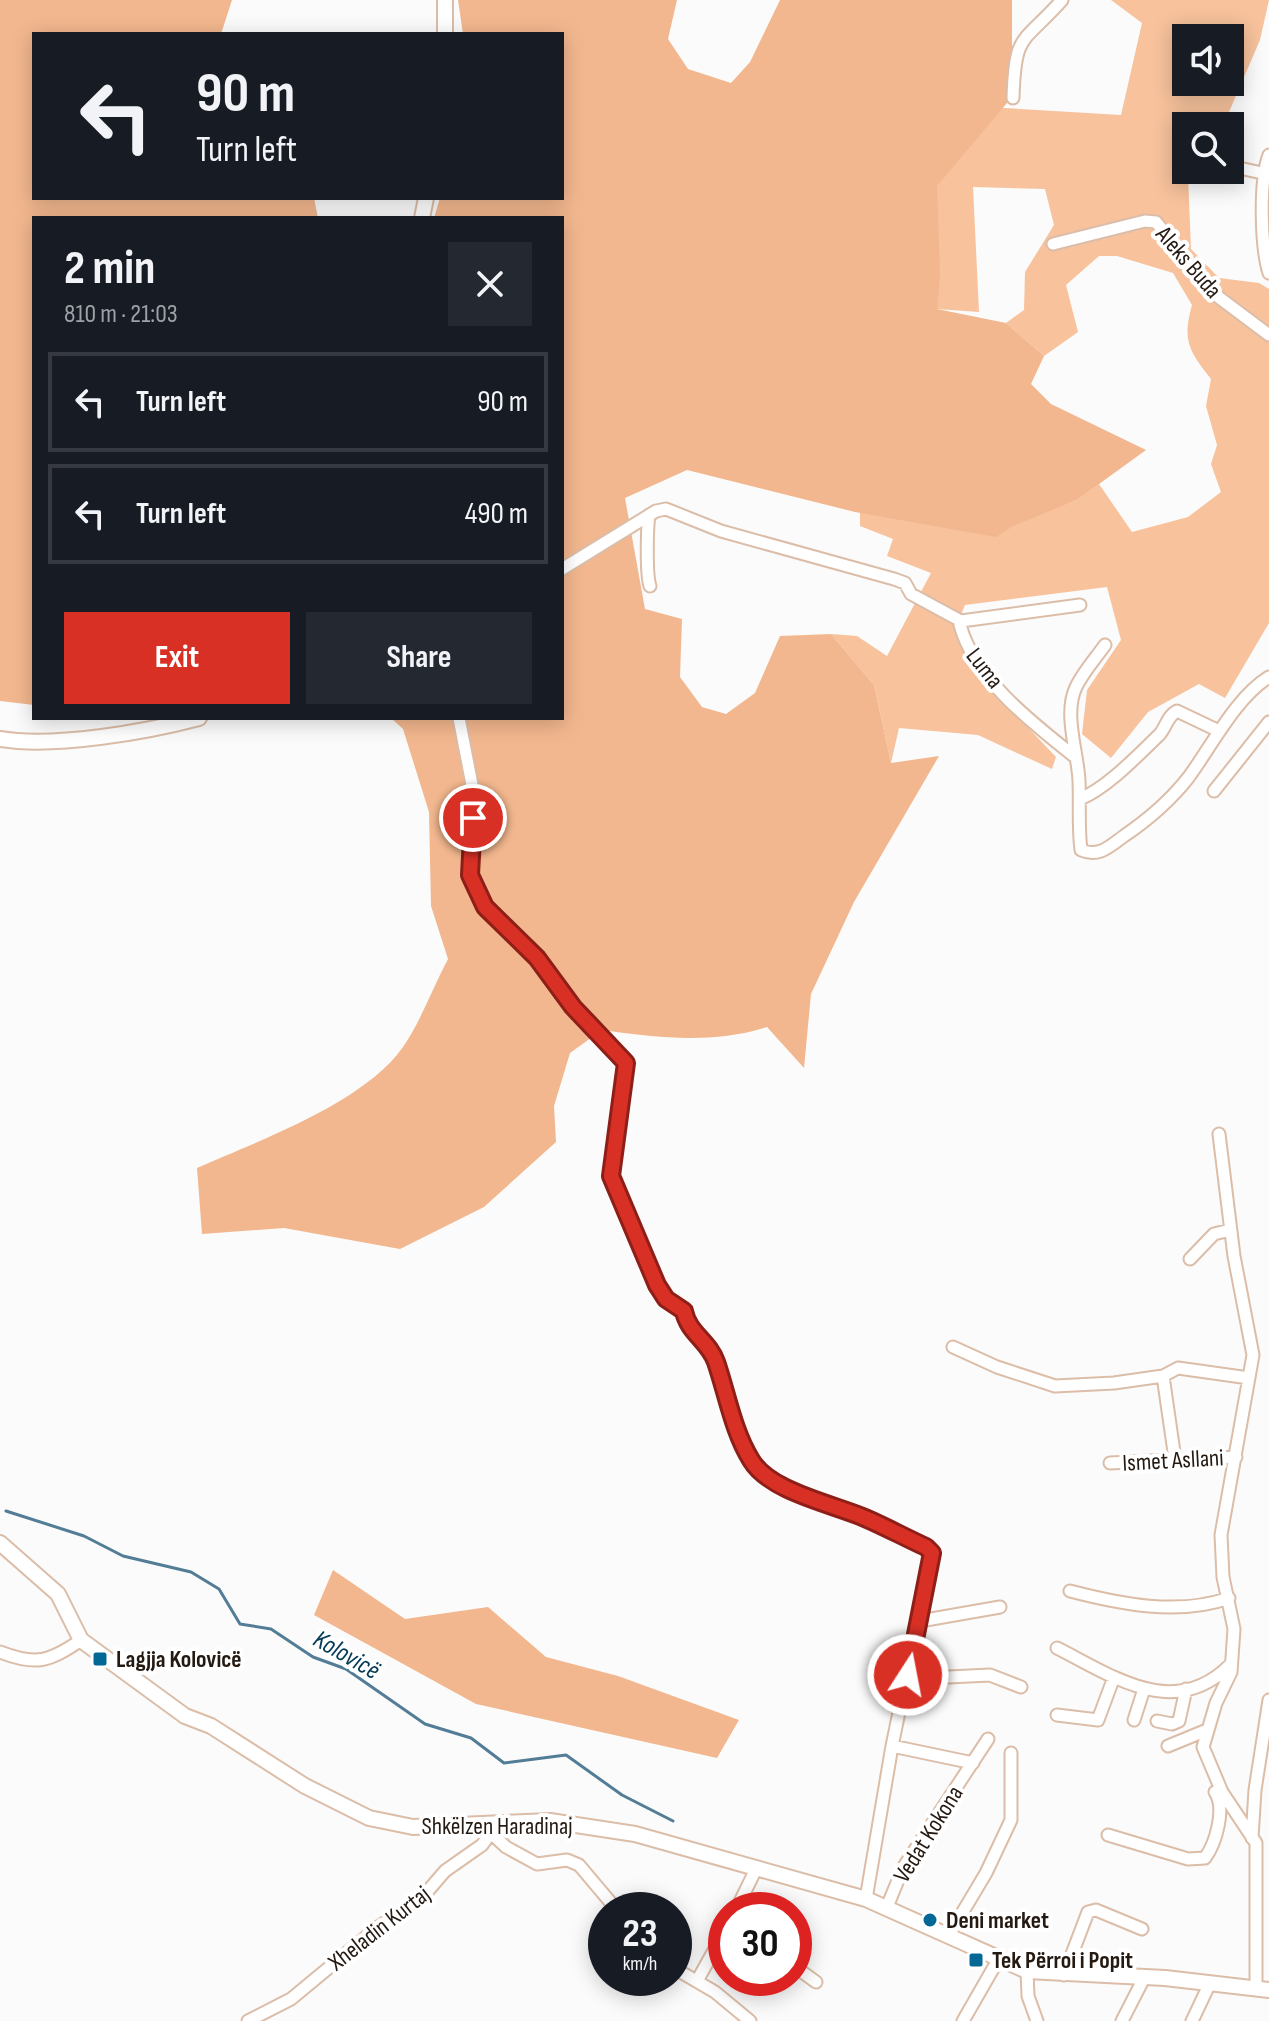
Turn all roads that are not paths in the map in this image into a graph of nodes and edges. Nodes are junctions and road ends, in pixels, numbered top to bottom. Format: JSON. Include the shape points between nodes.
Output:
{"nodes":[{"id":1,"x":445,"y":0,"type":"edge"},
{"id":2,"x":1062,"y":0,"type":"edge"},
{"id":3,"x":445,"y":32,"type":"edge"},
{"id":4,"x":1013,"y":98,"type":"dead end"},
{"id":5,"x":1269,"y":155,"type":"edge"},
{"id":6,"x":1244,"y":169,"type":"edge"},
{"id":7,"x":1262,"y":173,"type":"junction"},
{"id":8,"x":1053,"y":244,"type":"dead end"},
{"id":9,"x":1269,"y":273,"type":"edge"},
{"id":10,"x":1269,"y":335,"type":"edge"},
{"id":11,"x":649,"y":515,"type":"junction"},
{"id":12,"x":564,"y":568,"type":"edge"},
{"id":13,"x":650,"y":586,"type":"dead end"},
{"id":14,"x":1080,"y":605,"type":"dead end"},
{"id":15,"x":961,"y":621,"type":"junction"},
{"id":16,"x":1105,"y":645,"type":"dead end"},
{"id":17,"x":1269,"y":677,"type":"edge"},
{"id":18,"x":191,"y":720,"type":"edge"},
{"id":19,"x":459,"y":720,"type":"edge"},
{"id":20,"x":1269,"y":722,"type":"edge"},
{"id":21,"x":1219,"y":731,"type":"junction"},
{"id":22,"x":0,"y":739,"type":"edge"},
{"id":23,"x":1074,"y":756,"type":"junction"},
{"id":24,"x":1214,"y":791,"type":"dead end"},
{"id":25,"x":1080,"y":799,"type":"junction"},
{"id":26,"x":1219,"y":1134,"type":"dead end"},
{"id":27,"x":1230,"y":1230,"type":"junction"},
{"id":28,"x":1190,"y":1259,"type":"dead end"},
{"id":29,"x":953,"y":1347,"type":"dead end"},
{"id":30,"x":1163,"y":1376,"type":"junction"},
{"id":31,"x":1249,"y":1378,"type":"junction"},
{"id":32,"x":1236,"y":1457,"type":"junction"},
{"id":33,"x":1175,"y":1459,"type":"junction"},
{"id":34,"x":1110,"y":1463,"type":"dead end"},
{"id":35,"x":0,"y":1543,"type":"edge"},
{"id":36,"x":1070,"y":1591,"type":"dead end"},
{"id":37,"x":1230,"y":1602,"type":"junction"},
{"id":38,"x":1000,"y":1607,"type":"dead end"},
{"id":39,"x":1138,"y":1612,"type":"dead end"},
{"id":40,"x":920,"y":1621,"type":"junction"},
{"id":41,"x":81,"y":1640,"type":"junction"},
{"id":42,"x":1057,"y":1648,"type":"dead end"},
{"id":43,"x":0,"y":1652,"type":"edge"},
{"id":44,"x":1231,"y":1665,"type":"junction"},
{"id":45,"x":1114,"y":1677,"type":"junction"},
{"id":46,"x":907,"y":1679,"type":"junction"},
{"id":47,"x":1021,"y":1687,"type":"dead end"},
{"id":48,"x":1144,"y":1689,"type":"junction"},
{"id":49,"x":1186,"y":1689,"type":"junction"},
{"id":50,"x":1269,"y":1700,"type":"edge"},
{"id":51,"x":1057,"y":1715,"type":"dead end"},
{"id":52,"x":1134,"y":1720,"type":"dead end"},
{"id":53,"x":1157,"y":1721,"type":"dead end"},
{"id":54,"x":1207,"y":1730,"type":"junction"},
{"id":55,"x":988,"y":1739,"type":"dead end"},
{"id":56,"x":892,"y":1746,"type":"junction"},
{"id":57,"x":1168,"y":1746,"type":"dead end"},
{"id":58,"x":1011,"y":1753,"type":"dead end"},
{"id":59,"x":973,"y":1763,"type":"junction"},
{"id":60,"x":1211,"y":1770,"type":"junction"},
{"id":61,"x":495,"y":1828,"type":"junction"},
{"id":62,"x":1108,"y":1835,"type":"dead end"},
{"id":63,"x":1252,"y":1838,"type":"junction"},
{"id":64,"x":757,"y":1867,"type":"junction"},
{"id":65,"x":603,"y":1892,"type":"edge"},
{"id":66,"x":745,"y":1892,"type":"edge"},
{"id":67,"x":866,"y":1899,"type":"junction"},
{"id":68,"x":887,"y":1907,"type":"junction"},
{"id":69,"x":1142,"y":1929,"type":"dead end"},
{"id":70,"x":949,"y":1935,"type":"junction"},
{"id":71,"x":998,"y":1960,"type":"junction"},
{"id":72,"x":708,"y":1965,"type":"edge"},
{"id":73,"x":1027,"y":1971,"type":"junction"},
{"id":74,"x":1064,"y":1975,"type":"junction"},
{"id":75,"x":692,"y":1978,"type":"edge"},
{"id":76,"x":1144,"y":1978,"type":"junction"},
{"id":77,"x":812,"y":1979,"type":"edge"},
{"id":78,"x":697,"y":1981,"type":"junction"},
{"id":79,"x":816,"y":1982,"type":"dead end"},
{"id":80,"x":1210,"y":1983,"type":"junction"},
{"id":81,"x":1262,"y":1989,"type":"edge"},
{"id":82,"x":248,"y":2021,"type":"edge"},
{"id":83,"x":750,"y":2021,"type":"edge"},
{"id":84,"x":963,"y":2021,"type":"edge"},
{"id":85,"x":1037,"y":2021,"type":"edge"},
{"id":86,"x":1122,"y":2021,"type":"edge"},
{"id":87,"x":1192,"y":2021,"type":"edge"}],
"edges":[{"from":1,"to":3,"type":"street"},
{"from":2,"to":4,"type":"street","via":[[1019,45]]},
{"from":5,"to":7,"type":"street"},
{"from":6,"to":7,"type":"street"},
{"from":7,"to":9,"type":"street"},
{"from":8,"to":10,"type":"street","name":"Aleks Buda","via":[[1156,222],[1213,293]]},
{"from":11,"to":12,"type":"street"},
{"from":11,"to":13,"type":"street"},
{"from":11,"to":15,"type":"street","via":[[666,509],[721,531],[894,579]]},
{"from":14,"to":15,"type":"street","name":"Luma"},
{"from":15,"to":23,"type":"street","name":"Luma","via":[[965,641],[992,681]]},
{"from":16,"to":23,"type":"street","via":[[1074,689]]},
{"from":17,"to":21,"type":"street"},
{"from":18,"to":22,"type":"street","via":[[84,737]]},
{"from":19,"to":40,"type":"street","via":[[474,795],[470,875],[476,890],[506,931],[537,958],[573,1007],[626,1063],[611,1176],[657,1285],[708,1345],[751,1462],[795,1493],[930,1549]]},
{"from":20,"to":24,"type":"street"},
{"from":21,"to":25,"type":"street","via":[[1171,713],[1161,734],[1111,780]]},
{"from":21,"to":25,"type":"street","via":[[1158,812],[1101,853],[1081,850]]},
{"from":23,"to":25,"type":"street"},
{"from":26,"to":27,"type":"street","name":"Ismet Asllani"},
{"from":27,"to":28,"type":"street","via":[[1214,1234]]},
{"from":27,"to":31,"type":"street","name":"Ismet Asllani","via":[[1252,1338]]},
{"from":29,"to":30,"type":"street","via":[[1055,1386]]},
{"from":30,"to":31,"type":"street","via":[[1178,1368]]},
{"from":30,"to":33,"type":"street"},
{"from":31,"to":32,"type":"street","name":"Ismet Asllani"},
{"from":32,"to":33,"type":"street","name":"Ismet Asllani"},
{"from":32,"to":37,"type":"street","name":"Ismet Asllani","via":[[1221,1535]]},
{"from":33,"to":34,"type":"street","name":"Ismet Asllani"},
{"from":35,"to":41,"type":"street","via":[[58,1594]]},
{"from":36,"to":37,"type":"street","via":[[1171,1608]]},
{"from":37,"to":39,"type":"street","via":[[1180,1613]]},
{"from":37,"to":44,"type":"street","name":"Ismet Asllani"},
{"from":38,"to":40,"type":"street"},
{"from":40,"to":46,"type":"street"},
{"from":41,"to":43,"type":"street","via":[[50,1659],[26,1662]]},
{"from":41,"to":61,"type":"street","name":"Shkëlzen Haradinaj","via":[[185,1716],[369,1818],[413,1827]]},
{"from":42,"to":45,"type":"street"},
{"from":44,"to":49,"type":"street","via":[[1219,1676]]},
{"from":44,"to":54,"type":"street","name":"Ismet Asllani"},
{"from":45,"to":48,"type":"street"},
{"from":45,"to":51,"type":"street","via":[[1098,1720]]},
{"from":46,"to":47,"type":"street","via":[[990,1675]]},
{"from":46,"to":56,"type":"street"},
{"from":48,"to":49,"type":"street"},
{"from":48,"to":52,"type":"street"},
{"from":49,"to":53,"type":"street","via":[[1179,1721]]},
{"from":50,"to":63,"type":"street"},
{"from":54,"to":57,"type":"street"},
{"from":54,"to":60,"type":"street","name":"Ismet Asllani","via":[[1203,1747]]},
{"from":55,"to":59,"type":"street","name":"Vedat Kokona"},
{"from":56,"to":59,"type":"street","name":"Vedat Kokona"},
{"from":56,"to":67,"type":"street"},
{"from":58,"to":70,"type":"street","via":[[1011,1820]]},
{"from":59,"to":68,"type":"street","name":"Vedat Kokona","via":[[903,1868]]},
{"from":60,"to":62,"type":"street","name":"Ismet Asllani","via":[[1209,1781],[1219,1808],[1205,1858],[1188,1859]]},
{"from":60,"to":63,"type":"street","name":"Ismet Asllani"},
{"from":61,"to":64,"type":"street","name":"Shkëlzen Haradinaj","via":[[580,1824]]},
{"from":61,"to":65,"type":"street","via":[[514,1852],[537,1864],[567,1860],[579,1865]]},
{"from":61,"to":82,"type":"street","name":"Xheladin Kurtaj","via":[[420,1900],[378,1927],[291,1999]]},
{"from":63,"to":81,"type":"street","name":"Ismet Asllani"},
{"from":64,"to":66,"type":"street"},
{"from":64,"to":67,"type":"street","name":"Shkëlzen Haradinaj"},
{"from":67,"to":68,"type":"street","name":"Shkëlzen Haradinaj"},
{"from":68,"to":70,"type":"street","name":"Shkëlzen Haradinaj"},
{"from":69,"to":74,"type":"street","via":[[1096,1910],[1088,1912]]},
{"from":70,"to":71,"type":"street","name":"Shkëlzen Haradinaj"},
{"from":71,"to":73,"type":"street","name":"Shkëlzen Haradinaj"},
{"from":71,"to":84,"type":"street"},
{"from":72,"to":78,"type":"street"},
{"from":73,"to":74,"type":"street","name":"Shkëlzen Haradinaj"},
{"from":73,"to":85,"type":"street"},
{"from":74,"to":76,"type":"street","name":"Shkëlzen Haradinaj"},
{"from":75,"to":78,"type":"street"},
{"from":76,"to":80,"type":"street","name":"Shkëlzen Haradinaj"},
{"from":76,"to":86,"type":"street"},
{"from":77,"to":79,"type":"street"},
{"from":78,"to":83,"type":"street"},
{"from":80,"to":81,"type":"street","name":"Shkëlzen Haradinaj"},
{"from":80,"to":87,"type":"street"}]}
